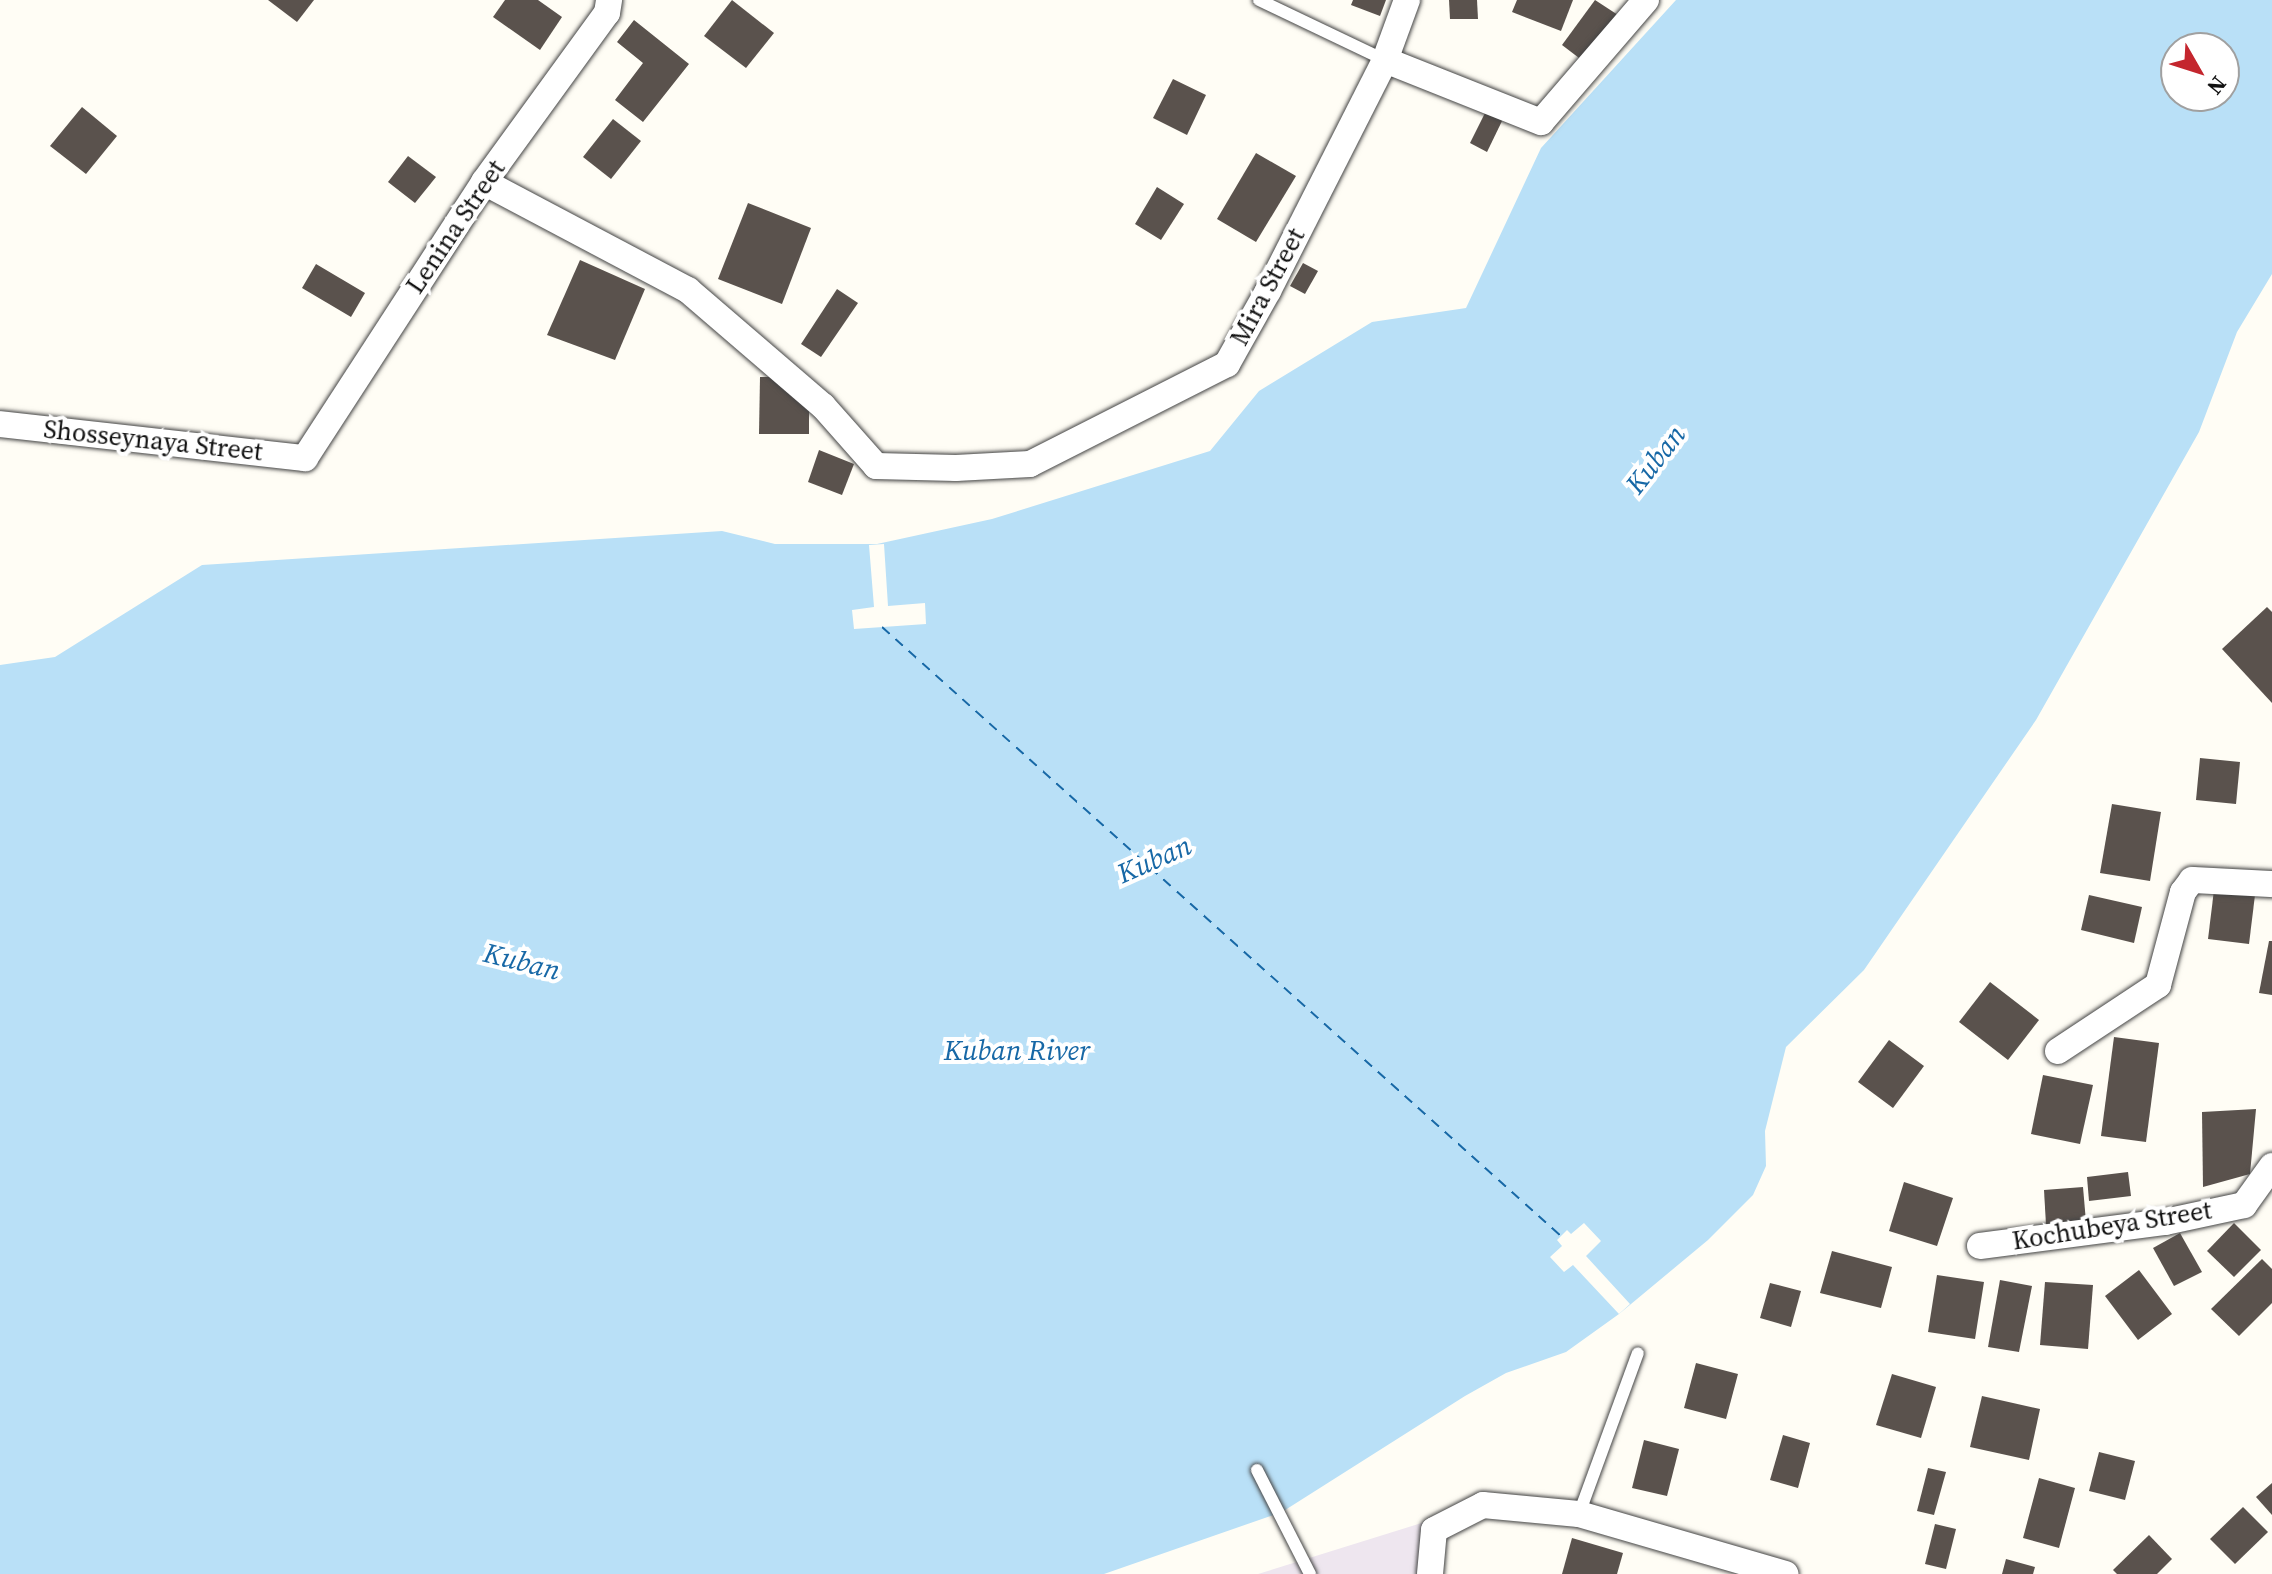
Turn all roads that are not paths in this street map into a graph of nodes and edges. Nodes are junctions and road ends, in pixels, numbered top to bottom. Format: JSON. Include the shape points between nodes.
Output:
{"nodes":[{"id":1,"x":609,"y":0,"type":"edge"},
{"id":2,"x":1259,"y":0,"type":"edge"},
{"id":3,"x":1407,"y":0,"type":"edge"},
{"id":4,"x":1646,"y":0,"type":"edge"},
{"id":5,"x":1385,"y":60,"type":"junction"},
{"id":6,"x":484,"y":182,"type":"junction"},
{"id":7,"x":0,"y":424,"type":"edge"},
{"id":8,"x":305,"y":458,"type":"joint"},
{"id":9,"x":2272,"y":884,"type":"edge"},
{"id":10,"x":2058,"y":1051,"type":"dead end"},
{"id":11,"x":2272,"y":1166,"type":"edge"},
{"id":12,"x":1980,"y":1246,"type":"dead end"},
{"id":13,"x":1638,"y":1353,"type":"dead end"},
{"id":14,"x":1257,"y":1470,"type":"dead end"},
{"id":15,"x":1579,"y":1514,"type":"junction"},
{"id":16,"x":1310,"y":1574,"type":"edge"},
{"id":17,"x":1430,"y":1574,"type":"edge"},
{"id":18,"x":1785,"y":1574,"type":"edge"}],
"edges":[{"from":1,"to":6,"type":"street","name":"Lenina Street","via":[[607,13]]},
{"from":2,"to":5,"type":"lane"},
{"from":3,"to":5,"type":"street","name":"Mira Street"},
{"from":4,"to":5,"type":"street","via":[[1541,122]]},
{"from":5,"to":6,"type":"street","name":"Mira Street","via":[[1227,364],[1030,464],[876,466],[823,406],[688,290]]},
{"from":6,"to":8,"type":"street","name":"Lenina Street"},
{"from":7,"to":8,"type":"street","name":"Shosseynaya Street"},
{"from":9,"to":10,"type":"street","via":[[2192,880],[2183,892],[2158,985]]},
{"from":11,"to":12,"type":"street","name":"Kochubeya Street","via":[[2244,1205],[2165,1222]]},
{"from":13,"to":15,"type":"lane"},
{"from":14,"to":16,"type":"lane"},
{"from":15,"to":17,"type":"street","via":[[1483,1505],[1434,1530]]},
{"from":15,"to":18,"type":"street"}]}
